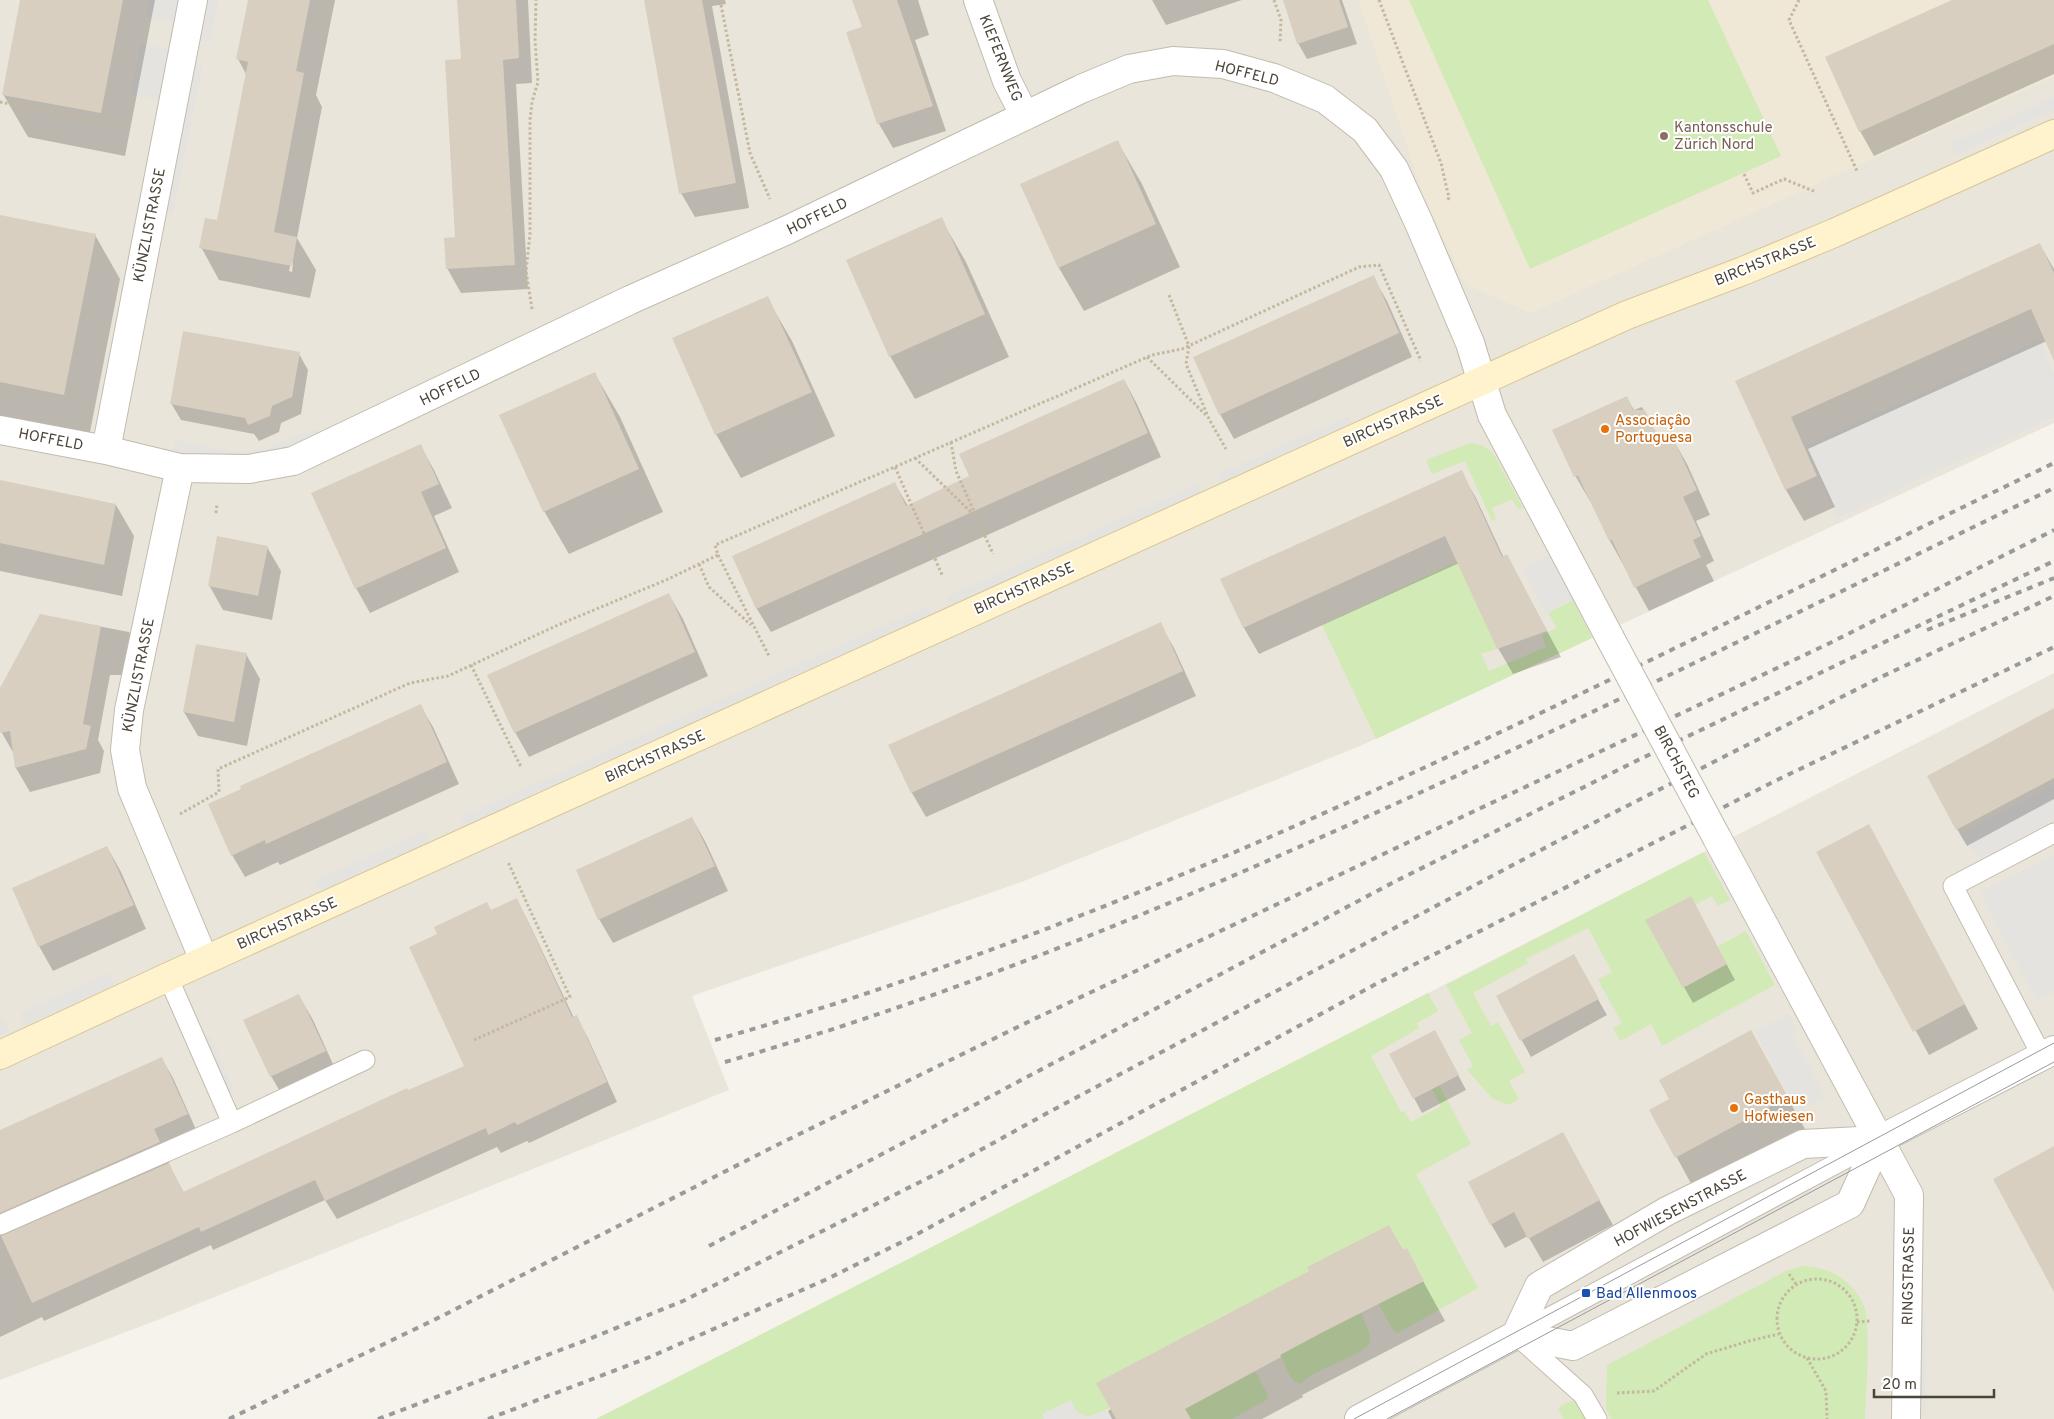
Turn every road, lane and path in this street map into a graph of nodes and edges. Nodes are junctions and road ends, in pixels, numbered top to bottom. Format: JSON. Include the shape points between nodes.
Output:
{"nodes":[{"id":1,"x":193,"y":0,"type":"edge"},
{"id":2,"x":536,"y":0,"type":"edge"},
{"id":3,"x":720,"y":0,"type":"edge"},
{"id":4,"x":978,"y":0,"type":"edge"},
{"id":5,"x":1274,"y":0,"type":"edge"},
{"id":6,"x":1379,"y":0,"type":"edge"},
{"id":7,"x":1799,"y":0,"type":"edge"},
{"id":8,"x":1274,"y":78,"type":"junction"},
{"id":9,"x":0,"y":102,"type":"edge"},
{"id":10,"x":1025,"y":116,"type":"junction"},
{"id":11,"x":167,"y":134,"type":"junction"},
{"id":12,"x":2054,"y":134,"type":"edge"},
{"id":13,"x":1856,"y":171,"type":"dead end"},
{"id":14,"x":1744,"y":174,"type":"dead end"},
{"id":15,"x":1816,"y":192,"type":"dead end"},
{"id":16,"x":774,"y":207,"type":"dead end"},
{"id":17,"x":1420,"y":223,"type":"junction"},
{"id":18,"x":1169,"y":295,"type":"dead end"},
{"id":19,"x":532,"y":311,"type":"dead end"},
{"id":20,"x":1189,"y":346,"type":"junction"},
{"id":21,"x":1147,"y":357,"type":"junction"},
{"id":22,"x":1421,"y":362,"type":"dead end"},
{"id":23,"x":1482,"y":381,"type":"junction"},
{"id":24,"x":1209,"y":419,"type":"junction"},
{"id":25,"x":0,"y":430,"type":"edge"},
{"id":26,"x":951,"y":442,"type":"junction"},
{"id":27,"x":1226,"y":449,"type":"dead end"},
{"id":28,"x":106,"y":450,"type":"junction"},
{"id":29,"x":915,"y":458,"type":"junction"},
{"id":30,"x":895,"y":467,"type":"junction"},
{"id":31,"x":180,"y":468,"type":"junction"},
{"id":32,"x":976,"y":517,"type":"junction"},
{"id":33,"x":993,"y":554,"type":"dead end"},
{"id":34,"x":718,"y":555,"type":"junction"},
{"id":35,"x":699,"y":564,"type":"junction"},
{"id":36,"x":943,"y":577,"type":"dead end"},
{"id":37,"x":754,"y":626,"type":"junction"},
{"id":38,"x":769,"y":656,"type":"dead end"},
{"id":39,"x":471,"y":665,"type":"junction"},
{"id":40,"x":522,"y":767,"type":"dead end"},
{"id":41,"x":177,"y":816,"type":"dead end"},
{"id":42,"x":2054,"y":833,"type":"edge"},
{"id":43,"x":507,"y":859,"type":"dead end"},
{"id":44,"x":204,"y":960,"type":"junction"},
{"id":45,"x":168,"y":977,"type":"junction"},
{"id":46,"x":474,"y":1040,"type":"dead end"},
{"id":47,"x":2048,"y":1053,"type":"edge"},
{"id":48,"x":0,"y":1055,"type":"edge"},
{"id":49,"x":366,"y":1060,"type":"dead end"},
{"id":50,"x":232,"y":1123,"type":"junction"},
{"id":51,"x":1879,"y":1140,"type":"junction"},
{"id":52,"x":0,"y":1225,"type":"edge"},
{"id":53,"x":1875,"y":1321,"type":"dead end"},
{"id":54,"x":1857,"y":1322,"type":"junction"},
{"id":55,"x":1516,"y":1334,"type":"junction"},
{"id":56,"x":1779,"y":1334,"type":"junction"},
{"id":57,"x":1807,"y":1358,"type":"junction"},
{"id":58,"x":1614,"y":1393,"type":"dead end"},
{"id":59,"x":1359,"y":1419,"type":"edge"},
{"id":60,"x":1597,"y":1419,"type":"edge"},
{"id":61,"x":1827,"y":1419,"type":"edge"},
{"id":62,"x":1906,"y":1419,"type":"edge"}],
"edges":[{"from":1,"to":11,"type":"street","name":"KÜNZLISTRASSE"},
{"from":2,"to":19,"type":"path","via":[[538,82],[530,120],[530,234],[526,271]]},
{"from":3,"to":16,"type":"path","via":[[750,153]]},
{"from":4,"to":10,"type":"street","name":"KIEFERNWEG","via":[[1007,81]]},
{"from":5,"to":8,"type":"path","via":[[1281,20],[1280,51]]},
{"from":6,"to":17,"type":"path","via":[[1441,163],[1449,198],[1442,212]]},
{"from":7,"to":13,"type":"path","via":[[1789,20]]},
{"from":8,"to":10,"type":"street","name":"HOFFELD","via":[[1224,64],[1173,62],[1129,69]]},
{"from":8,"to":17,"type":"street","name":"HOFFELD","via":[[1325,99],[1365,130],[1394,169]]},
{"from":9,"to":11,"type":"path"},
{"from":10,"to":31,"type":"street","name":"HOFFELD","via":[[785,232],[630,300],[292,461],[249,469]]},
{"from":11,"to":28,"type":"street","name":"KÜNZLISTRASSE"},
{"from":12,"to":23,"type":"main road","name":"BIRCHSTRASSE","via":[[1834,233],[1627,315]]},
{"from":14,"to":15,"type":"path","via":[[1753,193],[1784,179]]},
{"from":17,"to":23,"type":"street","name":"HOFFELD","via":[[1470,343]]},
{"from":18,"to":20,"type":"path"},
{"from":20,"to":21,"type":"path"},
{"from":20,"to":22,"type":"path","via":[[1358,267],[1380,265]]},
{"from":20,"to":24,"type":"path","via":[[1186,364]]},
{"from":21,"to":24,"type":"path"},
{"from":21,"to":26,"type":"path"},
{"from":23,"to":44,"type":"main road","name":"BIRCHSTRASSE"},
{"from":23,"to":51,"type":"street","name":"BIRCHSTEG","bridge":true,"via":[[1492,414]]},
{"from":24,"to":27,"type":"path"},
{"from":25,"to":28,"type":"street","name":"HOFFELD"},
{"from":26,"to":29,"type":"path"},
{"from":26,"to":32,"type":"path","via":[[956,471]]},
{"from":28,"to":31,"type":"street","name":"HOFFELD"},
{"from":29,"to":30,"type":"path"},
{"from":29,"to":32,"type":"path"},
{"from":30,"to":34,"type":"path","via":[[715,545]]},
{"from":30,"to":36,"type":"path"},
{"from":31,"to":44,"type":"street","name":"KÜNZLISTRASSE","via":[[130,710],[125,750],[132,788]]},
{"from":32,"to":33,"type":"path"},
{"from":34,"to":35,"type":"path"},
{"from":34,"to":37,"type":"path"},
{"from":35,"to":37,"type":"path","via":[[709,587]]},
{"from":35,"to":39,"type":"path"},
{"from":37,"to":38,"type":"path"},
{"from":39,"to":40,"type":"path"},
{"from":39,"to":41,"type":"path","via":[[448,676],[410,683],[218,769],[219,792]]},
{"from":42,"to":47,"type":"lane","via":[[1953,886]]},
{"from":43,"to":46,"type":"path","via":[[570,996]]},
{"from":44,"to":45,"type":"main road","name":"BIRCHSTRASSE"},
{"from":45,"to":48,"type":"main road","name":"BIRCHSTRASSE"},
{"from":45,"to":50,"type":"lane"},
{"from":47,"to":51,"type":"street","name":"HOFWIESENSTRASSE"},
{"from":49,"to":50,"type":"lane"},
{"from":50,"to":52,"type":"lane"},
{"from":51,"to":55,"type":"lane","name":"HOFWIESENSTRASSE"},
{"from":51,"to":55,"type":"street","name":"HOFWIESENSTRASSE","via":[[1803,1144],[1668,1211],[1538,1286]]},
{"from":51,"to":55,"type":"street","via":[[1850,1204],[1573,1346]]},
{"from":51,"to":62,"type":"street","name":"RINGSTRASSE","via":[[1909,1195]]},
{"from":53,"to":54,"type":"path"},
{"from":54,"to":56,"type":"path","via":[[1853,1300],[1838,1284],[1817,1278],[1796,1284],[1782,1298],[1776,1315]]},
{"from":54,"to":57,"type":"path","via":[[1849,1344],[1831,1357]]},
{"from":55,"to":59,"type":"street","name":"HOFWIESENSTRASSE"},
{"from":55,"to":60,"type":"lane","via":[[1583,1395]]},
{"from":56,"to":57,"type":"path","via":[[1790,1350]]},
{"from":56,"to":58,"type":"path","via":[[1706,1354],[1654,1390]]},
{"from":57,"to":61,"type":"path","via":[[1826,1390]]}]}
